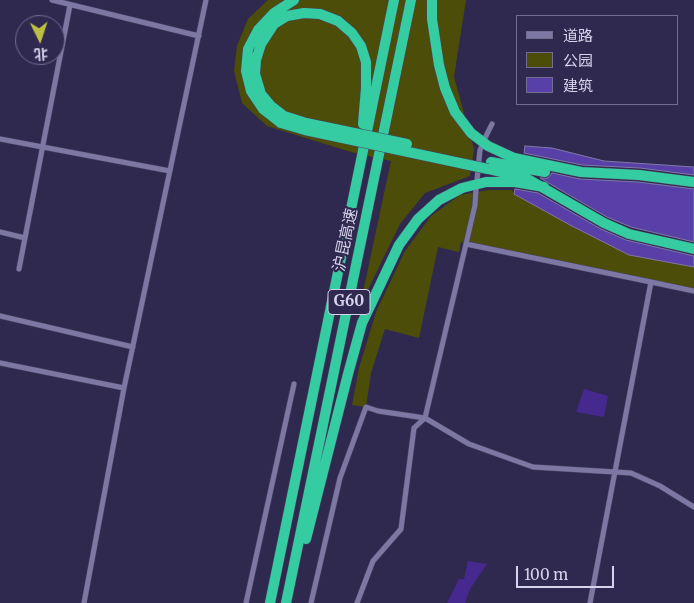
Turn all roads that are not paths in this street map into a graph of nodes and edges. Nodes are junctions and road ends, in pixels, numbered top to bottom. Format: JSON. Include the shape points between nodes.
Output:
{"nodes":[{"id":1,"x":52,"y":0,"type":"edge"},
{"id":2,"x":206,"y":0,"type":"edge"},
{"id":3,"x":294,"y":0,"type":"edge"},
{"id":4,"x":394,"y":0,"type":"edge"},
{"id":5,"x":411,"y":0,"type":"edge"},
{"id":6,"x":432,"y":0,"type":"edge"},
{"id":7,"x":70,"y":4,"type":"junction"},
{"id":8,"x":199,"y":36,"type":"junction"},
{"id":9,"x":283,"y":120,"type":"junction"},
{"id":10,"x":492,"y":124,"type":"dead end"},
{"id":11,"x":485,"y":138,"type":"dead end"},
{"id":12,"x":0,"y":139,"type":"edge"},
{"id":13,"x":482,"y":146,"type":"dead end"},
{"id":14,"x":43,"y":148,"type":"junction"},
{"id":15,"x":360,"y":163,"type":"junction"},
{"id":16,"x":490,"y":165,"type":"junction"},
{"id":17,"x":170,"y":170,"type":"junction"},
{"id":18,"x":581,"y":172,"type":"junction"},
{"id":19,"x":477,"y":180,"type":"dead end"},
{"id":20,"x":694,"y":182,"type":"edge"},
{"id":21,"x":544,"y":187,"type":"junction"},
{"id":22,"x":476,"y":189,"type":"dead end"},
{"id":23,"x":0,"y":232,"type":"edge"},
{"id":24,"x":25,"y":238,"type":"junction"},
{"id":25,"x":466,"y":244,"type":"junction"},
{"id":26,"x":694,"y":249,"type":"edge"},
{"id":27,"x":19,"y":268,"type":"dead end"},
{"id":28,"x":651,"y":282,"type":"junction"},
{"id":29,"x":694,"y":291,"type":"edge"},
{"id":30,"x":0,"y":316,"type":"edge"},
{"id":31,"x":133,"y":347,"type":"junction"},
{"id":32,"x":0,"y":363,"type":"edge"},
{"id":33,"x":294,"y":384,"type":"dead end"},
{"id":34,"x":124,"y":388,"type":"junction"},
{"id":35,"x":425,"y":418,"type":"junction"},
{"id":36,"x":615,"y":472,"type":"junction"},
{"id":37,"x":694,"y":507,"type":"edge"},
{"id":38,"x":84,"y":603,"type":"edge"},
{"id":39,"x":246,"y":603,"type":"edge"},
{"id":40,"x":270,"y":603,"type":"edge"},
{"id":41,"x":288,"y":603,"type":"edge"},
{"id":42,"x":311,"y":603,"type":"edge"},
{"id":43,"x":357,"y":603,"type":"edge"},
{"id":44,"x":590,"y":603,"type":"edge"}],
"edges":[{"from":1,"to":7,"type":"street"},
{"from":2,"to":8,"type":"street"},
{"from":3,"to":9,"type":"highway","via":[[274,13],[258,30],[248,49],[246,71],[251,91],[263,109]]},
{"from":4,"to":15,"type":"highway","name":"沪昆高速","number":"G60"},
{"from":5,"to":41,"type":"highway","name":"沪昆高速","number":"G60"},
{"from":6,"to":18,"type":"highway","via":[[435,38],[445,88],[471,133],[488,146],[514,158]]},
{"from":7,"to":8,"type":"street"},
{"from":7,"to":14,"type":"street"},
{"from":8,"to":17,"type":"street"},
{"from":9,"to":15,"type":"highway","via":[[261,94],[255,74],[261,44],[274,24],[287,16],[320,14],[338,21],[361,46],[366,62]]},
{"from":9,"to":16,"type":"highway","bridge":true,"via":[[305,130]]},
{"from":10,"to":11,"type":"street"},
{"from":12,"to":14,"type":"street"},
{"from":13,"to":19,"type":"street"},
{"from":14,"to":17,"type":"street"},
{"from":14,"to":24,"type":"street"},
{"from":15,"to":40,"type":"highway","name":"沪昆高速","number":"G60"},
{"from":16,"to":18,"type":"highway","via":[[564,175]]},
{"from":16,"to":21,"type":"highway"},
{"from":17,"to":31,"type":"street"},
{"from":18,"to":20,"type":"highway"},
{"from":21,"to":26,"type":"highway","via":[[604,223],[630,234]]},
{"from":21,"to":41,"type":"highway","via":[[486,182],[462,188],[439,200],[418,218],[399,245],[362,323]]},
{"from":22,"to":25,"type":"street"},
{"from":23,"to":24,"type":"street"},
{"from":24,"to":27,"type":"street"},
{"from":25,"to":28,"type":"street"},
{"from":25,"to":35,"type":"street"},
{"from":28,"to":29,"type":"street"},
{"from":28,"to":36,"type":"street"},
{"from":30,"to":31,"type":"street"},
{"from":31,"to":34,"type":"street"},
{"from":32,"to":34,"type":"street"},
{"from":33,"to":39,"type":"street"},
{"from":34,"to":38,"type":"street"},
{"from":35,"to":36,"type":"street","via":[[469,444],[533,467]]},
{"from":35,"to":42,"type":"street","via":[[366,407],[340,478]]},
{"from":35,"to":43,"type":"street","via":[[414,428],[401,529],[373,560]]},
{"from":36,"to":37,"type":"street","via":[[630,473],[660,486]]},
{"from":36,"to":44,"type":"street"}]}
